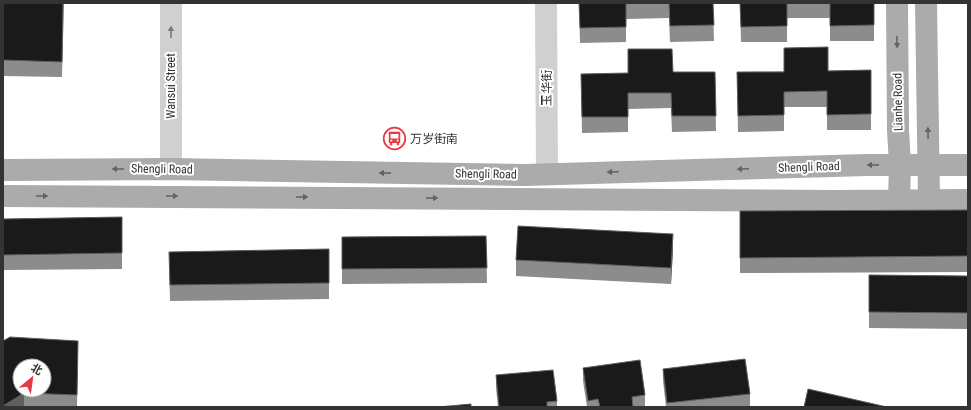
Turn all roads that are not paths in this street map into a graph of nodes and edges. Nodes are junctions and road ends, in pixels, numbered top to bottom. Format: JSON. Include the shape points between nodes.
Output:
{"nodes":[{"id":1,"x":170,"y":3,"type":"edge"},
{"id":2,"x":546,"y":3,"type":"edge"},
{"id":3,"x":897,"y":3,"type":"edge"},
{"id":4,"x":926,"y":3,"type":"edge"},
{"id":5,"x":900,"y":164,"type":"junction"},
{"id":6,"x":929,"y":165,"type":"junction"},
{"id":7,"x":968,"y":165,"type":"edge"},
{"id":8,"x":171,"y":169,"type":"junction"},
{"id":9,"x":3,"y":170,"type":"edge"},
{"id":10,"x":547,"y":174,"type":"junction"},
{"id":11,"x":3,"y":196,"type":"edge"},
{"id":12,"x":929,"y":200,"type":"junction"},
{"id":13,"x":968,"y":200,"type":"edge"},
{"id":14,"x":899,"y":201,"type":"junction"}],
"edges":[{"from":8,"to":1,"type":"street","name":"Wansui Street","one_way":true},
{"from":2,"to":10,"type":"street","name":"玉华街"},
{"from":3,"to":5,"type":"main road","name":"Lianhe Road","one_way":true},
{"from":6,"to":4,"type":"main road","one_way":true},
{"from":5,"to":6,"type":"main road","name":"Shengli Road"},
{"from":5,"to":10,"type":"main road","name":"Shengli Road","one_way":true},
{"from":5,"to":14,"type":"main road","name":"Lianhe Road"},
{"from":6,"to":7,"type":"main road","name":"Shengli Road"},
{"from":6,"to":12,"type":"main road"},
{"from":8,"to":9,"type":"main road","name":"Shengli Road","one_way":true},
{"from":10,"to":8,"type":"main road","name":"Shengli Road","one_way":true},
{"from":11,"to":14,"type":"main road","name":"Shengli Road","one_way":true},
{"from":12,"to":13,"type":"main road","name":"Shengli Road"},
{"from":12,"to":14,"type":"main road","name":"Shengli Road"}]}
